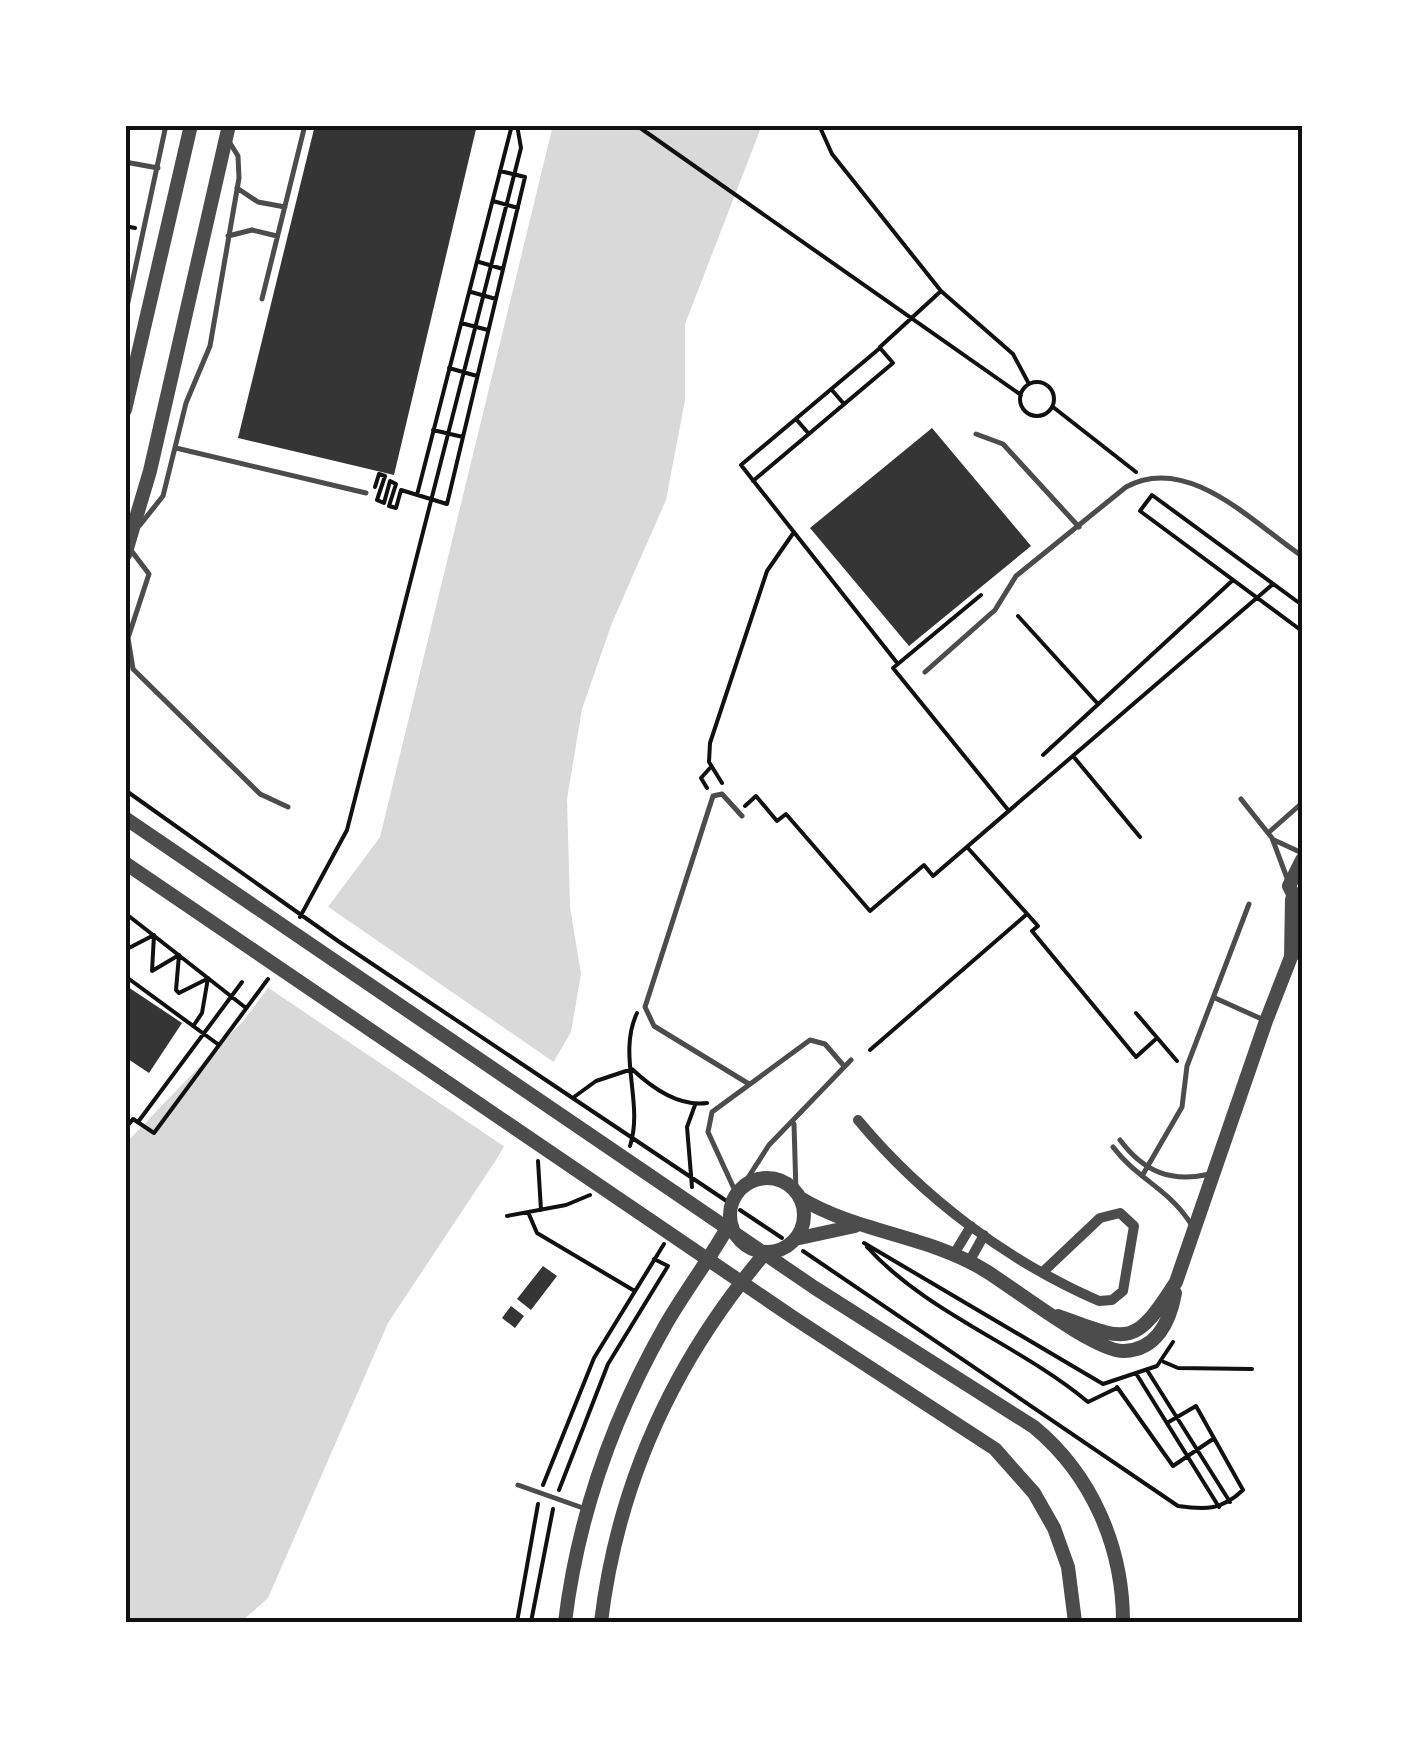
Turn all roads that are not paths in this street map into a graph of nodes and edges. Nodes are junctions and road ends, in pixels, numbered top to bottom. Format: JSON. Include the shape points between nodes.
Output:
{"nodes":[{"id":1,"x":166,"y":125,"type":"edge"},
{"id":2,"x":191,"y":125,"type":"edge"},
{"id":3,"x":305,"y":125,"type":"edge"},
{"id":4,"x":228,"y":131,"type":"edge"},
{"id":5,"x":125,"y":162,"type":"edge"},
{"id":6,"x":158,"y":168,"type":"junction"},
{"id":7,"x":237,"y":188,"type":"junction"},
{"id":8,"x":285,"y":207,"type":"junction"},
{"id":9,"x":228,"y":236,"type":"junction"},
{"id":10,"x":278,"y":236,"type":"junction"},
{"id":11,"x":262,"y":299,"type":"dead end"},
{"id":12,"x":126,"y":306,"type":"edge"},
{"id":13,"x":125,"y":316,"type":"edge"},
{"id":14,"x":125,"y":410,"type":"edge"},
{"id":15,"x":976,"y":434,"type":"dead end"},
{"id":16,"x":176,"y":448,"type":"junction"},
{"id":17,"x":366,"y":493,"type":"road end"},
{"id":18,"x":1079,"y":527,"type":"junction"},
{"id":19,"x":134,"y":530,"type":"junction"},
{"id":20,"x":126,"y":551,"type":"edge"},
{"id":21,"x":1302,"y":556,"type":"edge"},
{"id":22,"x":925,"y":672,"type":"dead end"},
{"id":23,"x":1242,"y":799,"type":"dead end"},
{"id":24,"x":1302,"y":803,"type":"edge"},
{"id":25,"x":288,"y":807,"type":"dead end"},
{"id":26,"x":742,"y":816,"type":"dead end"},
{"id":27,"x":125,"y":818,"type":"edge"},
{"id":28,"x":1270,"y":836,"type":"junction"},
{"id":29,"x":1302,"y":852,"type":"edge"},
{"id":30,"x":1302,"y":860,"type":"edge"},
{"id":31,"x":125,"y":862,"type":"edge"},
{"id":32,"x":1290,"y":892,"type":"junction"},
{"id":33,"x":1249,"y":904,"type":"dead end"},
{"id":34,"x":1302,"y":912,"type":"edge"},
{"id":35,"x":1302,"y":943,"type":"edge"},
{"id":36,"x":1291,"y":957,"type":"junction"},
{"id":37,"x":1215,"y":998,"type":"junction"},
{"id":38,"x":1266,"y":1021,"type":"junction"},
{"id":39,"x":851,"y":1060,"type":"dead end"},
{"id":40,"x":844,"y":1066,"type":"junction"},
{"id":41,"x":749,"y":1084,"type":"junction"},
{"id":42,"x":858,"y":1120,"type":"dead end"},
{"id":43,"x":794,"y":1121,"type":"junction"},
{"id":44,"x":1120,"y":1140,"type":"dead end"},
{"id":45,"x":1112,"y":1147,"type":"dead end"},
{"id":46,"x":1147,"y":1167,"type":"junction"},
{"id":47,"x":1213,"y":1173,"type":"junction"},
{"id":48,"x":1142,"y":1176,"type":"junction"},
{"id":49,"x":739,"y":1190,"type":"junction"},
{"id":50,"x":798,"y":1195,"type":"junction"},
{"id":51,"x":730,"y":1223,"type":"junction"},
{"id":52,"x":860,"y":1225,"type":"junction"},
{"id":53,"x":971,"y":1226,"type":"junction"},
{"id":54,"x":1194,"y":1230,"type":"junction"},
{"id":55,"x":984,"y":1235,"type":"junction"},
{"id":56,"x":795,"y":1239,"type":"junction"},
{"id":57,"x":766,"y":1252,"type":"junction"},
{"id":58,"x":954,"y":1254,"type":"junction"},
{"id":59,"x":969,"y":1262,"type":"junction"},
{"id":60,"x":1044,"y":1270,"type":"junction"},
{"id":61,"x":518,"y":1485,"type":"dead end"},
{"id":62,"x":586,"y":1509,"type":"junction"},
{"id":63,"x":565,"y":1622,"type":"edge"},
{"id":64,"x":601,"y":1622,"type":"edge"},
{"id":65,"x":1074,"y":1622,"type":"edge"},
{"id":66,"x":1123,"y":1622,"type":"edge"}],
"edges":[{"from":1,"to":6,"type":"lane"},
{"from":2,"to":14,"type":"street"},
{"from":3,"to":8,"type":"lane"},
{"from":4,"to":7,"type":"lane","via":[[238,156]]},
{"from":4,"to":19,"type":"street"},
{"from":5,"to":6,"type":"lane"},
{"from":6,"to":12,"type":"lane"},
{"from":7,"to":8,"type":"lane","via":[[258,202]]},
{"from":7,"to":9,"type":"lane"},
{"from":8,"to":10,"type":"lane"},
{"from":9,"to":10,"type":"lane","via":[[252,230]]},
{"from":9,"to":16,"type":"lane","via":[[214,331],[190,388]]},
{"from":10,"to":11,"type":"lane"},
{"from":12,"to":13,"type":"lane"},
{"from":15,"to":18,"type":"lane","via":[[1003,444]]},
{"from":16,"to":17,"type":"lane"},
{"from":16,"to":19,"type":"lane","via":[[164,496]]},
{"from":18,"to":21,"type":"lane","via":[[1126,488],[1178,477]]},
{"from":18,"to":22,"type":"lane","via":[[1016,576],[994,610]]},
{"from":19,"to":20,"type":"street"},
{"from":20,"to":25,"type":"lane","via":[[150,574],[128,638],[133,669],[260,794]]},
{"from":23,"to":28,"type":"lane"},
{"from":24,"to":28,"type":"lane"},
{"from":26,"to":41,"type":"lane","via":[[722,794],[712,796],[645,1007],[654,1026]]},
{"from":27,"to":66,"type":"street","via":[[815,1288],[1020,1417],[1056,1447],[1090,1494],[1110,1537]]},
{"from":28,"to":29,"type":"lane"},
{"from":28,"to":32,"type":"lane"},
{"from":30,"to":32,"type":"street"},
{"from":31,"to":65,"type":"street","via":[[980,1438],[1008,1461],[1054,1528],[1068,1566]]},
{"from":32,"to":34,"type":"street"},
{"from":32,"to":36,"type":"street"},
{"from":33,"to":37,"type":"lane"},
{"from":35,"to":36,"type":"street"},
{"from":36,"to":38,"type":"street"},
{"from":37,"to":38,"type":"lane"},
{"from":37,"to":46,"type":"lane","via":[[1186,1073],[1182,1108]]},
{"from":38,"to":47,"type":"street"},
{"from":39,"to":40,"type":"lane"},
{"from":40,"to":41,"type":"lane","via":[[825,1044],[810,1040]]},
{"from":40,"to":43,"type":"lane"},
{"from":41,"to":49,"type":"lane","via":[[712,1112],[708,1132]]},
{"from":42,"to":53,"type":"street","via":[[910,1177]]},
{"from":43,"to":49,"type":"lane"},
{"from":43,"to":50,"type":"lane"},
{"from":44,"to":46,"type":"lane"},
{"from":45,"to":48,"type":"lane"},
{"from":46,"to":47,"type":"lane","via":[[1180,1180]]},
{"from":46,"to":48,"type":"lane"},
{"from":47,"to":54,"type":"street"},
{"from":48,"to":54,"type":"lane","via":[[1176,1200]]},
{"from":49,"to":50,"type":"street","via":[[776,1179]]},
{"from":49,"to":51,"type":"street"},
{"from":50,"to":52,"type":"street"},
{"from":50,"to":56,"type":"street","via":[[804,1220]]},
{"from":51,"to":57,"type":"street","via":[[737,1238]]},
{"from":51,"to":62,"type":"street","via":[[644,1363]]},
{"from":52,"to":56,"type":"street"},
{"from":52,"to":58,"type":"street"},
{"from":53,"to":55,"type":"street"},
{"from":53,"to":58,"type":"street"},
{"from":54,"to":59,"type":"street","via":[[1165,1326],[1132,1350],[1102,1347]]},
{"from":55,"to":59,"type":"street"},
{"from":55,"to":60,"type":"street"},
{"from":56,"to":57,"type":"street"},
{"from":57,"to":64,"type":"street","via":[[697,1342],[650,1432],[617,1530]]},
{"from":58,"to":59,"type":"street"},
{"from":60,"to":60,"type":"street","via":[[1093,1299],[1112,1300],[1126,1285],[1134,1226],[1120,1214],[1106,1214]]},
{"from":61,"to":62,"type":"lane"},
{"from":62,"to":63,"type":"street"}]}
